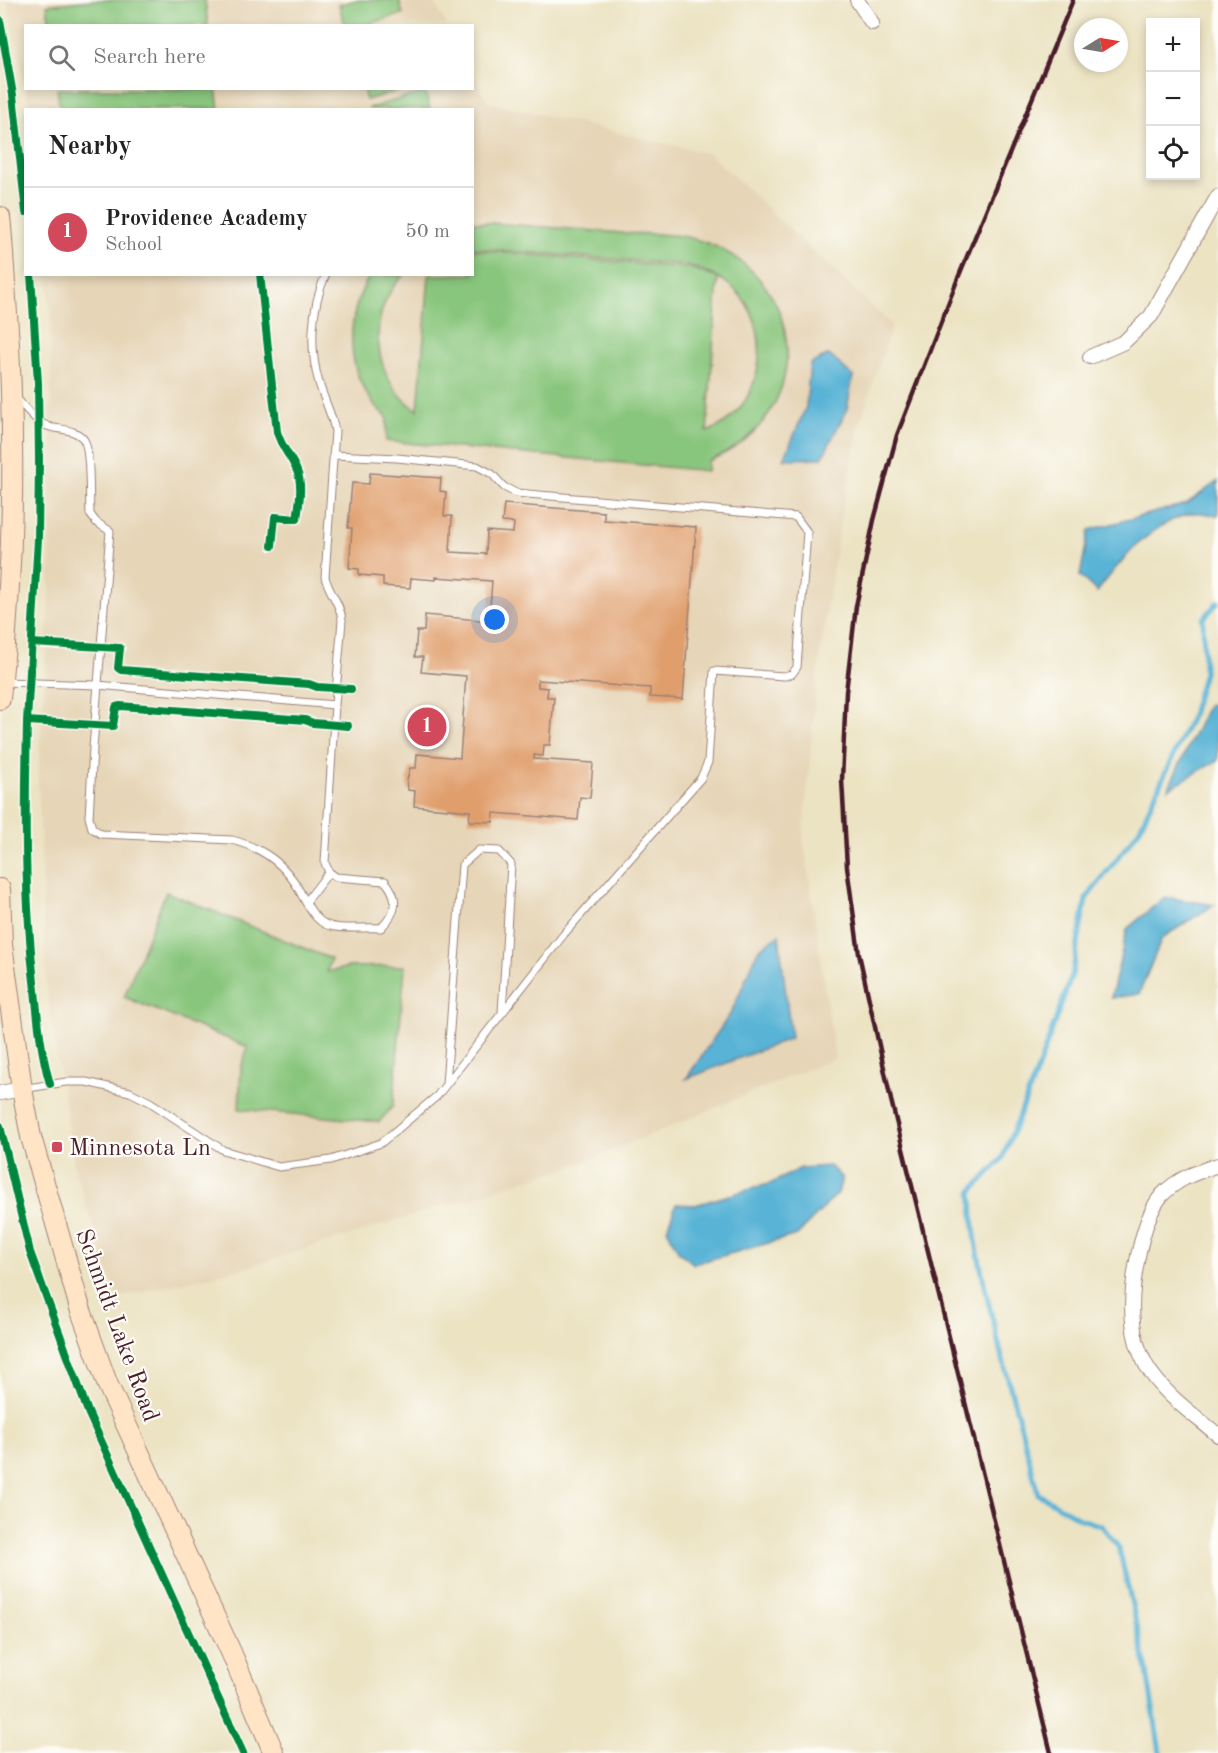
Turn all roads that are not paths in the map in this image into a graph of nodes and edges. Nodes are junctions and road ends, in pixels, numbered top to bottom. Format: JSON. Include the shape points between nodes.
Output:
{"nodes":[{"id":1,"x":857,"y":0,"type":"edge"},
{"id":2,"x":872,"y":23,"type":"dead end"},
{"id":3,"x":1218,"y":196,"type":"edge"},
{"id":4,"x":0,"y":217,"type":"edge"},
{"id":5,"x":325,"y":276,"type":"edge"},
{"id":6,"x":1090,"y":357,"type":"dead end"},
{"id":7,"x":11,"y":392,"type":"junction"},
{"id":8,"x":333,"y":455,"type":"junction"},
{"id":9,"x":97,"y":685,"type":"junction"},
{"id":10,"x":1,"y":688,"type":"edge"},
{"id":11,"x":335,"y":705,"type":"junction"},
{"id":12,"x":329,"y":872,"type":"junction"},
{"id":13,"x":0,"y":889,"type":"edge"},
{"id":14,"x":306,"y":902,"type":"junction"},
{"id":15,"x":502,"y":1012,"type":"junction"},
{"id":16,"x":446,"y":1084,"type":"junction"},
{"id":17,"x":22,"y":1089,"type":"junction"},
{"id":18,"x":0,"y":1093,"type":"edge"},
{"id":19,"x":1218,"y":1165,"type":"edge"},
{"id":20,"x":1218,"y":1435,"type":"edge"},
{"id":21,"x":274,"y":1753,"type":"edge"}],
"edges":[{"from":1,"to":2,"type":"street"},
{"from":3,"to":6,"type":"street","via":[[1151,316],[1124,342]]},
{"from":4,"to":7,"type":"street"},
{"from":5,"to":8,"type":"lane","via":[[312,336],[319,384],[333,417]]},
{"from":7,"to":9,"type":"lane","via":[[38,421],[72,431],[83,439],[87,452],[90,514],[110,531]]},
{"from":7,"to":10,"type":"street","via":[[9,587]]},
{"from":8,"to":11,"type":"lane","via":[[325,577],[341,609],[342,620]]},
{"from":8,"to":15,"type":"lane","via":[[477,466],[516,493],[796,517],[807,532],[797,666],[792,674],[714,671],[708,762],[701,777],[564,934]]},
{"from":9,"to":10,"type":"lane"},
{"from":9,"to":11,"type":"lane"},
{"from":9,"to":14,"type":"lane","via":[[89,817],[92,828],[101,834],[249,844],[266,852],[279,865]]},
{"from":11,"to":12,"type":"lane","via":[[326,863]]},
{"from":12,"to":14,"type":"lane"},
{"from":12,"to":14,"type":"lane","via":[[336,877],[386,881],[395,899],[388,920],[381,928],[328,926]]},
{"from":13,"to":17,"type":"street","name":"Schmidt Lake Road","via":[[2,945]]},
{"from":15,"to":16,"type":"lane"},
{"from":15,"to":16,"type":"lane","via":[[511,864],[499,851],[479,850],[462,865]]},
{"from":16,"to":17,"type":"lane","via":[[381,1143],[331,1160],[279,1167],[224,1150],[130,1092],[86,1082]]},
{"from":17,"to":18,"type":"street"},
{"from":17,"to":21,"type":"street","name":"Schmidt Lake Road","via":[[53,1219],[107,1383]]},
{"from":19,"to":20,"type":"street","via":[[1180,1180],[1154,1205],[1142,1239],[1132,1308],[1139,1350],[1153,1375]]}]}
